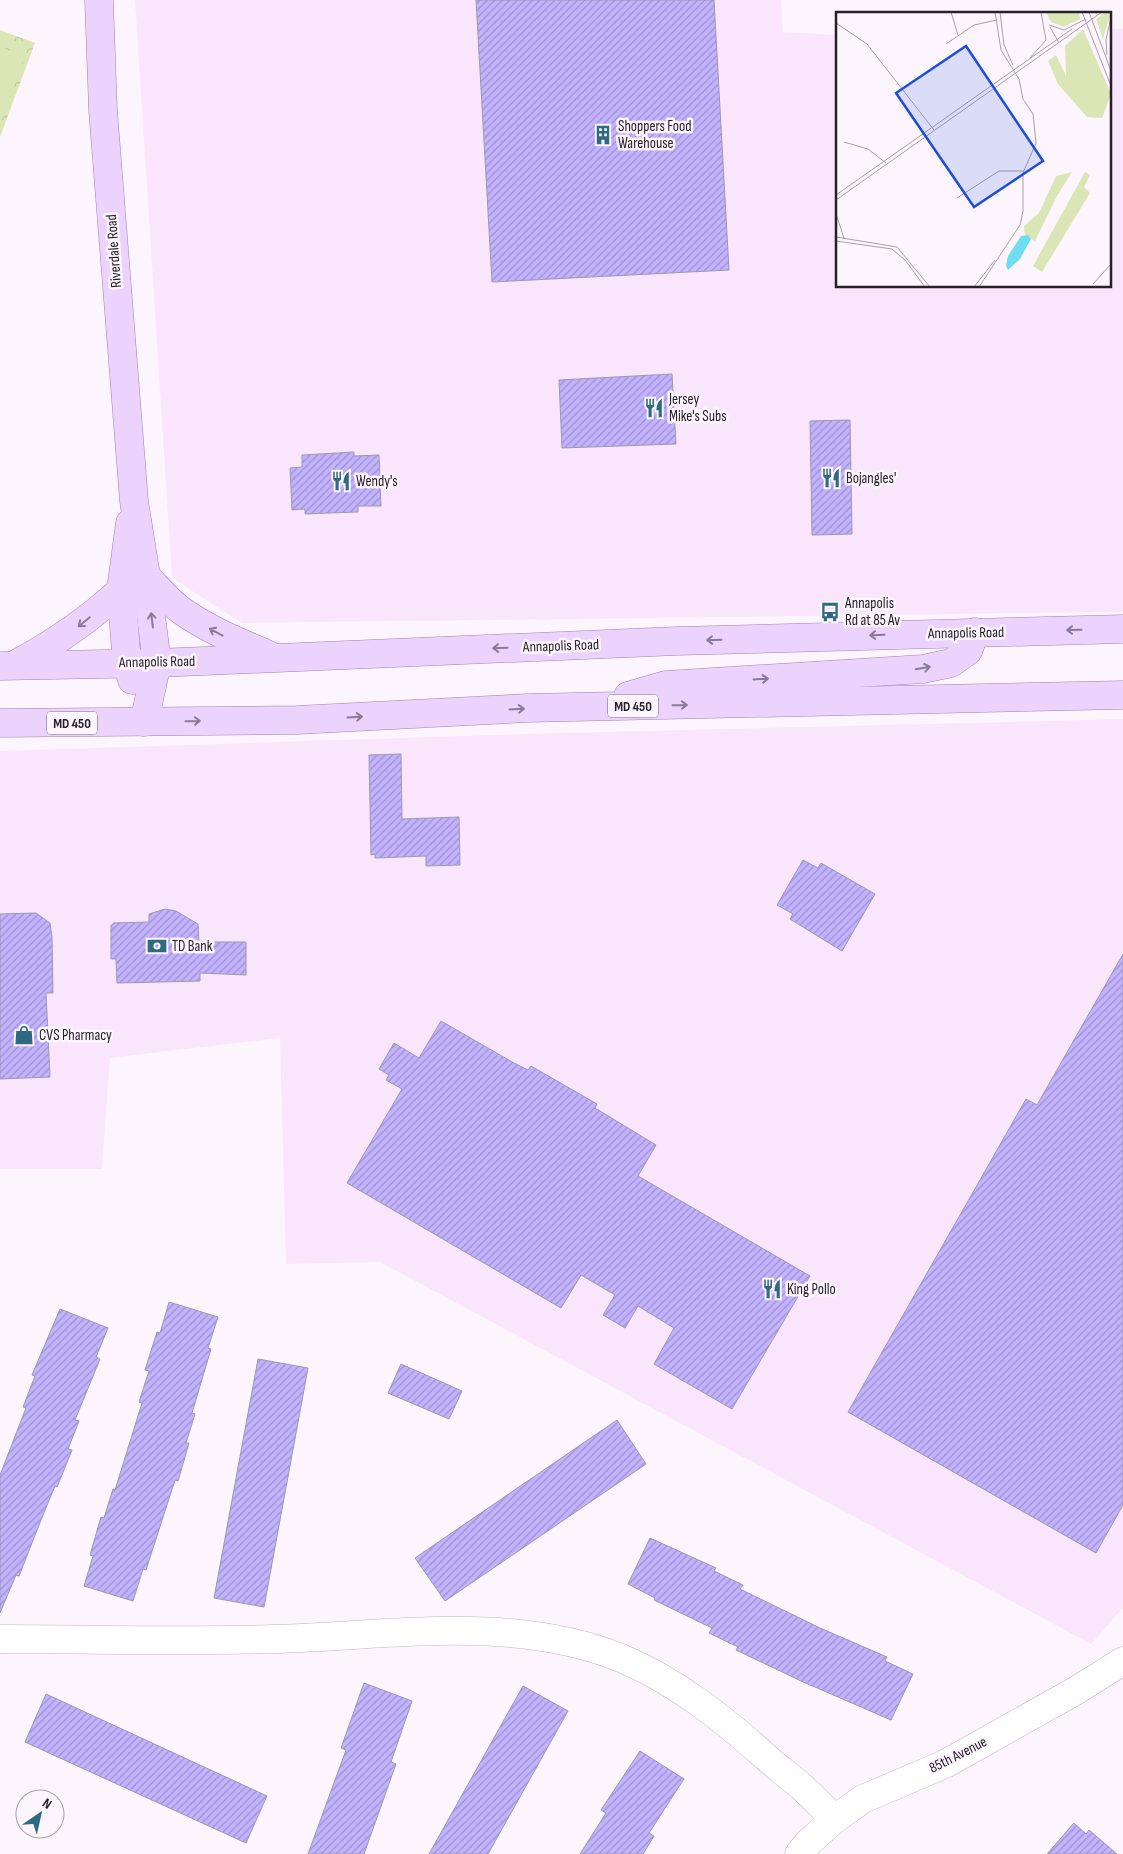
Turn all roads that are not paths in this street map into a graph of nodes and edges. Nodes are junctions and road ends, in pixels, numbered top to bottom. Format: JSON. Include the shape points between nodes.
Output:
{"nodes":[{"id":1,"x":99,"y":0,"type":"edge"},
{"id":2,"x":134,"y":502,"type":"junction"},
{"id":3,"x":146,"y":576,"type":"junction"},
{"id":4,"x":121,"y":590,"type":"junction"},
{"id":5,"x":1123,"y":630,"type":"edge"},
{"id":6,"x":975,"y":632,"type":"junction"},
{"id":7,"x":277,"y":658,"type":"junction"},
{"id":8,"x":127,"y":663,"type":"junction"},
{"id":9,"x":157,"y":663,"type":"junction"},
{"id":10,"x":6,"y":666,"type":"edge"},
{"id":11,"x":1123,"y":695,"type":"edge"},
{"id":12,"x":594,"y":707,"type":"junction"},
{"id":13,"x":144,"y":722,"type":"junction"},
{"id":14,"x":0,"y":723,"type":"edge"},
{"id":15,"x":0,"y":1639,"type":"edge"},
{"id":16,"x":1123,"y":1661,"type":"edge"},
{"id":17,"x":835,"y":1819,"type":"junction"},
{"id":18,"x":799,"y":1854,"type":"edge"}],
"edges":[{"from":1,"to":2,"type":"main road","name":"Riverdale Road","via":[[103,110]]},
{"from":2,"to":3,"type":"main road","name":"Riverdale Road"},
{"from":2,"to":4,"type":"main road","name":"Riverdale Road"},
{"from":7,"to":3,"type":"main road","one_way":true,"via":[[227,638],[197,621]]},
{"from":9,"to":3,"type":"main road","name":"Riverdale Road","one_way":true},
{"from":4,"to":8,"type":"main road","name":"Riverdale Road"},
{"from":4,"to":10,"type":"main road","one_way":true,"via":[[70,633]]},
{"from":5,"to":6,"type":"main road","name":"Annapolis Road","one_way":true},
{"from":6,"to":7,"type":"main road","name":"Annapolis Road","one_way":true},
{"from":12,"to":6,"type":"main road","one_way":true,"via":[[666,685],[922,669],[951,663],[968,652]]},
{"from":7,"to":9,"type":"main road","name":"Annapolis Road"},
{"from":8,"to":9,"type":"main road","name":"Annapolis Road"},
{"from":8,"to":10,"type":"main road","name":"Annapolis Road"},
{"from":8,"to":13,"type":"main road","name":"Riverdale Road"},
{"from":9,"to":13,"type":"main road","name":"Riverdale Road"},
{"from":12,"to":11,"type":"main road","number":"MD 450","one_way":true},
{"from":13,"to":12,"type":"main road","number":"MD 450","one_way":true,"via":[[297,720]]},
{"from":13,"to":14,"type":"main road","number":"MD 450"},
{"from":15,"to":17,"type":"street","via":[[274,1639],[491,1631],[551,1639],[621,1658],[711,1711],[803,1787]]},
{"from":16,"to":17,"type":"street","name":"85th Avenue","via":[[945,1764],[863,1799]]},
{"from":17,"to":18,"type":"street","name":"85th Avenue"}]}
